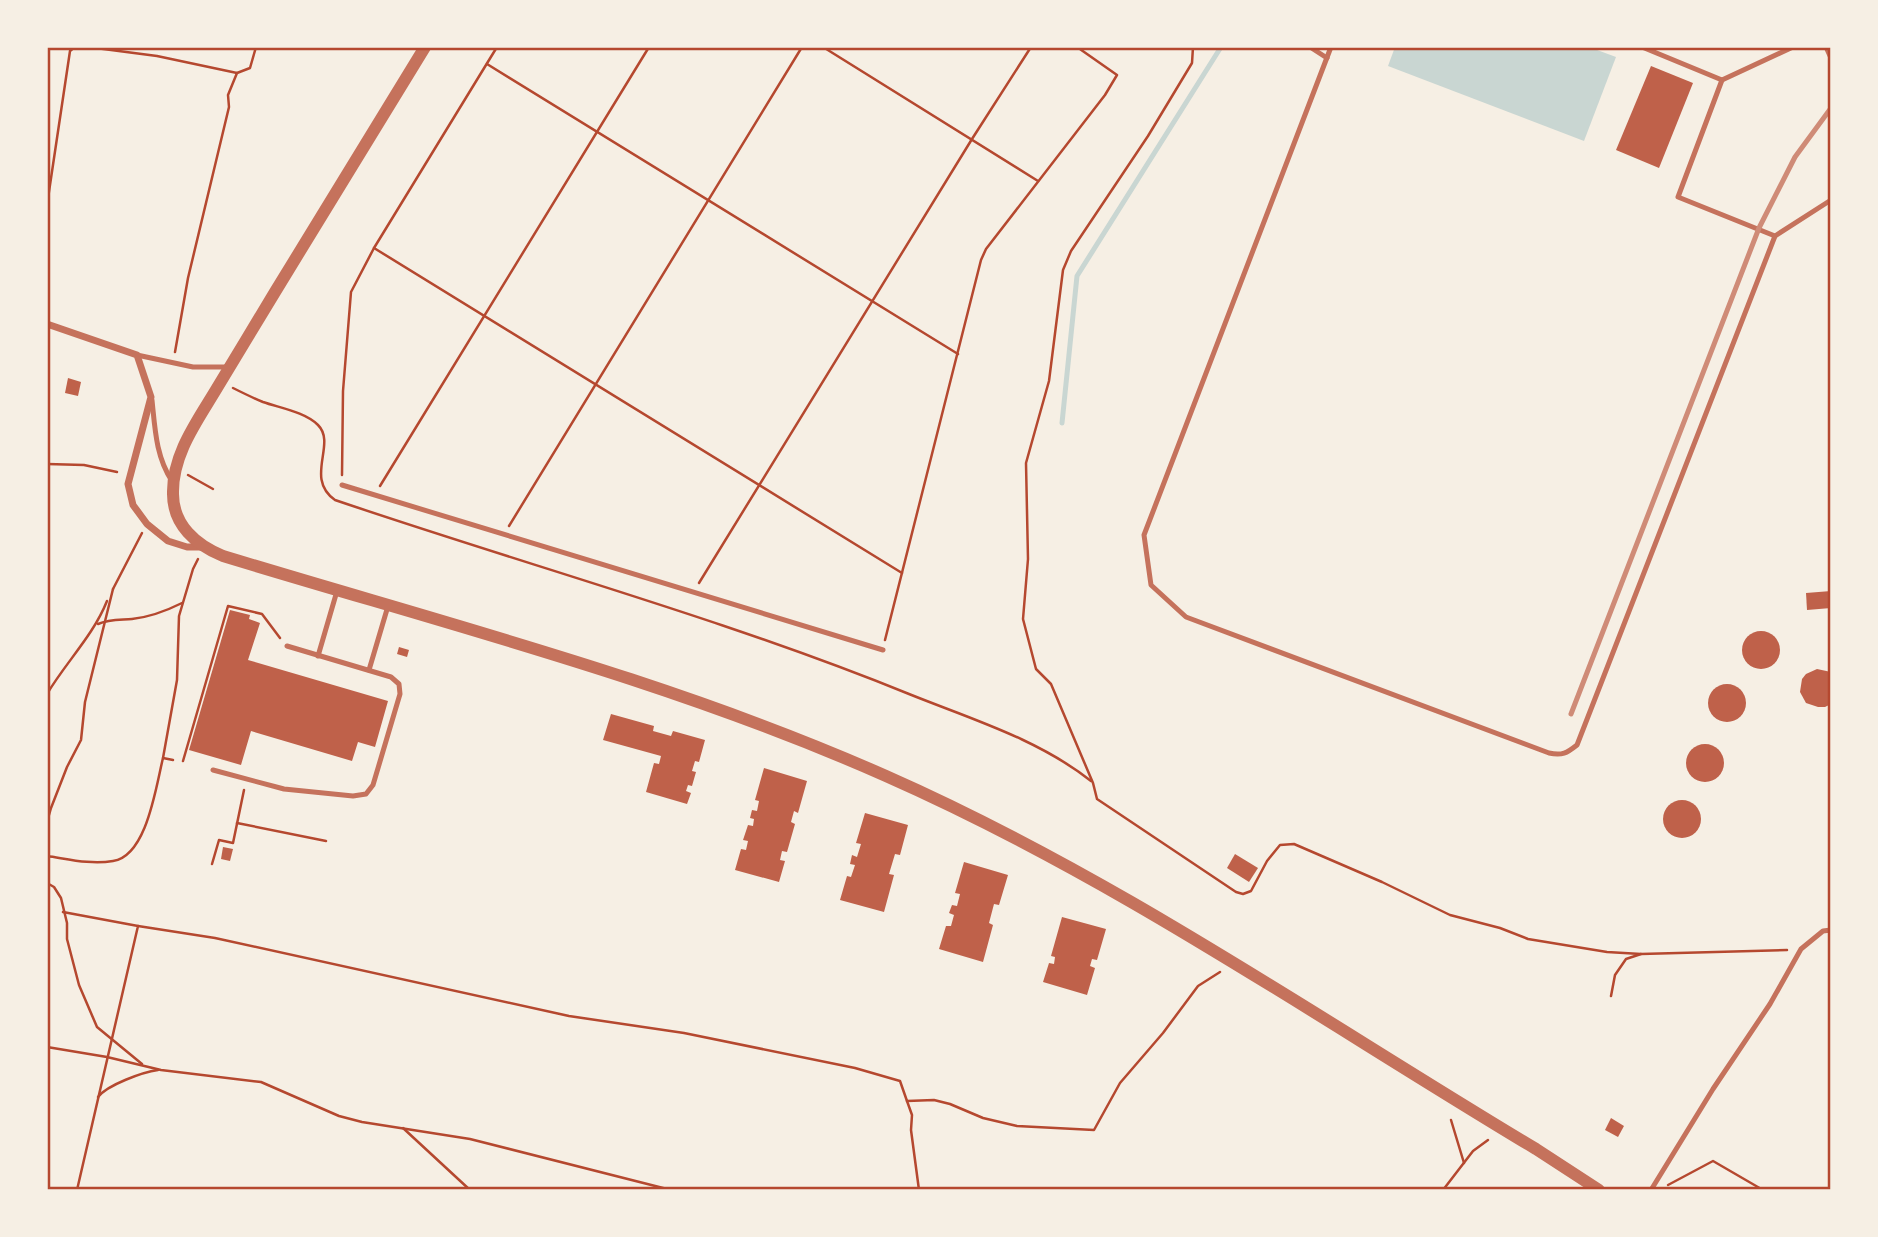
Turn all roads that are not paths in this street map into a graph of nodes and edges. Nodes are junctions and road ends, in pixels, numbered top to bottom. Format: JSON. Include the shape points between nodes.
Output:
{"nodes":[{"id":1,"x":425,"y":47,"type":"edge"},
{"id":2,"x":1310,"y":47,"type":"edge"},
{"id":3,"x":1331,"y":47,"type":"edge"},
{"id":4,"x":1642,"y":47,"type":"edge"},
{"id":5,"x":1793,"y":47,"type":"edge"},
{"id":6,"x":1826,"y":47,"type":"edge"},
{"id":7,"x":1327,"y":58,"type":"junction"},
{"id":8,"x":1831,"y":58,"type":"edge"},
{"id":9,"x":1722,"y":80,"type":"junction"},
{"id":10,"x":1831,"y":200,"type":"edge"},
{"id":11,"x":1775,"y":236,"type":"junction"},
{"id":12,"x":47,"y":324,"type":"edge"},
{"id":13,"x":137,"y":355,"type":"junction"},
{"id":14,"x":230,"y":366,"type":"junction"},
{"id":15,"x":151,"y":397,"type":"junction"},
{"id":16,"x":173,"y":484,"type":"junction"},
{"id":17,"x":342,"y":485,"type":"road end"},
{"id":18,"x":204,"y":547,"type":"junction"},
{"id":19,"x":337,"y":590,"type":"junction"},
{"id":20,"x":388,"y":605,"type":"junction"},
{"id":21,"x":287,"y":646,"type":"road end"},
{"id":22,"x":883,"y":650,"type":"road end"},
{"id":23,"x":318,"y":656,"type":"junction"},
{"id":24,"x":369,"y":670,"type":"junction"},
{"id":25,"x":213,"y":770,"type":"dead end"},
{"id":26,"x":1831,"y":930,"type":"edge"},
{"id":27,"x":1599,"y":1190,"type":"edge"},
{"id":28,"x":1651,"y":1190,"type":"edge"}],
"edges":[{"from":1,"to":14,"type":"street"},
{"from":2,"to":7,"type":"lane"},
{"from":3,"to":7,"type":"lane"},
{"from":4,"to":9,"type":"lane"},
{"from":5,"to":9,"type":"lane"},
{"from":6,"to":8,"type":"lane"},
{"from":7,"to":11,"type":"lane","via":[[1144,535],[1151,585],[1186,617],[1549,753],[1567,753],[1577,745]]},
{"from":9,"to":11,"type":"lane","via":[[1678,197]]},
{"from":10,"to":11,"type":"lane"},
{"from":12,"to":13,"type":"street"},
{"from":13,"to":14,"type":"lane","via":[[193,367]]},
{"from":13,"to":15,"type":"street"},
{"from":14,"to":16,"type":"street","via":[[186,440]]},
{"from":15,"to":16,"type":"lane","via":[[162,467]]},
{"from":15,"to":18,"type":"street","via":[[128,484],[134,505],[147,524],[168,541]]},
{"from":16,"to":18,"type":"street","via":[[182,526]]},
{"from":17,"to":22,"type":"lane"},
{"from":18,"to":19,"type":"street"},
{"from":19,"to":20,"type":"street"},
{"from":19,"to":23,"type":"lane"},
{"from":20,"to":24,"type":"lane"},
{"from":20,"to":27,"type":"street","via":[[727,711],[938,800],[1112,891]]},
{"from":21,"to":23,"type":"lane"},
{"from":23,"to":24,"type":"lane"},
{"from":24,"to":25,"type":"lane","via":[[395,679],[400,689],[370,790],[353,796],[284,789]]},
{"from":26,"to":28,"type":"lane","via":[[1801,949]]}]}
